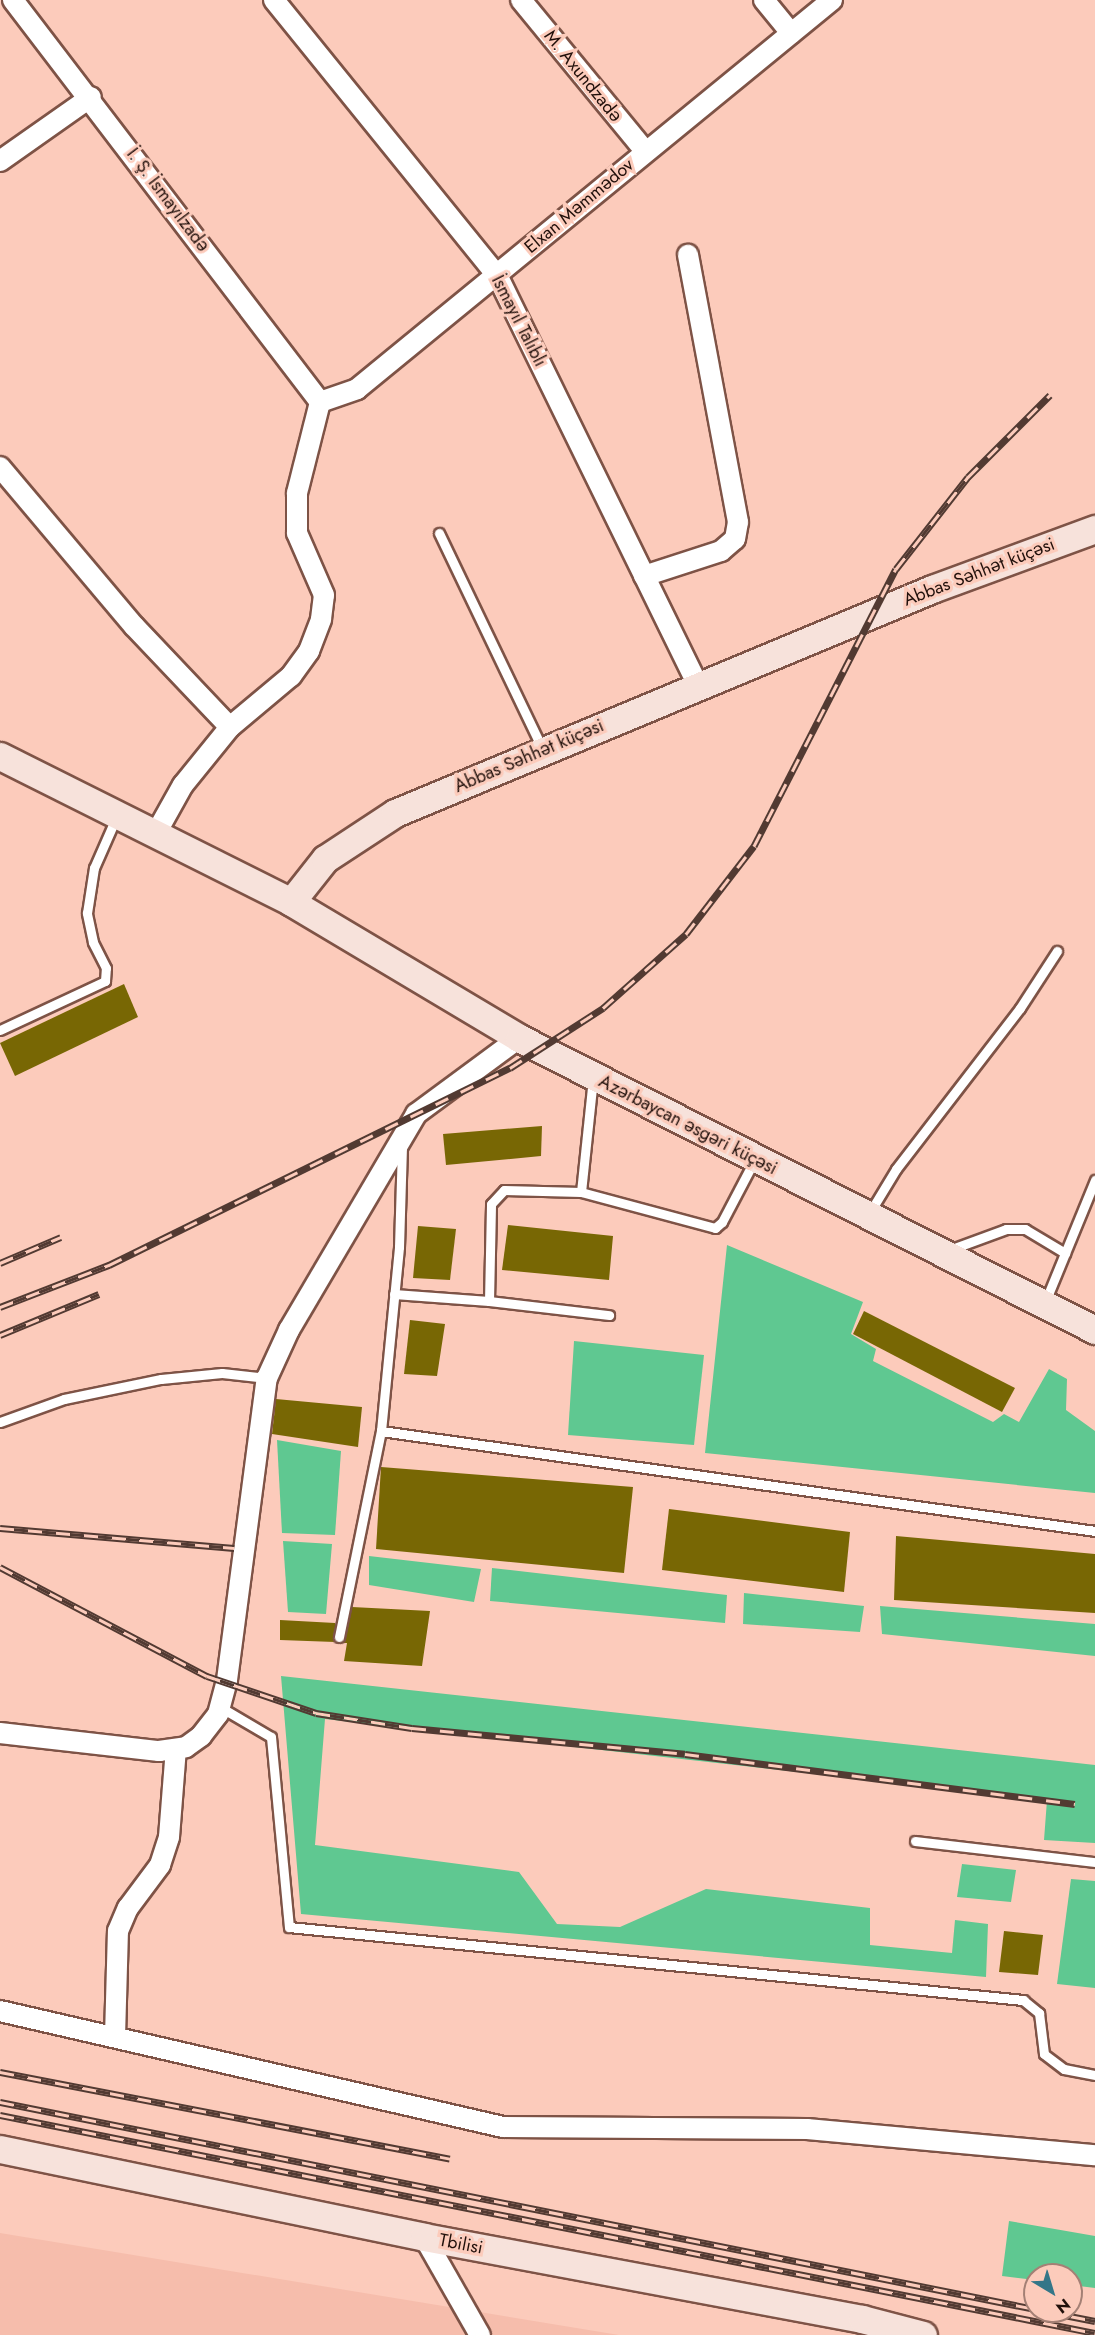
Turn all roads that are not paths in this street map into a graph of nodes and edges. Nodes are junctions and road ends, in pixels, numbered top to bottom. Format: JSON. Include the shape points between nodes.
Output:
{"nodes":[{"id":1,"x":14,"y":0,"type":"edge"},
{"id":2,"x":274,"y":0,"type":"edge"},
{"id":3,"x":521,"y":0,"type":"edge"},
{"id":4,"x":765,"y":0,"type":"edge"},
{"id":5,"x":832,"y":0,"type":"edge"},
{"id":6,"x":791,"y":33,"type":"junction"},
{"id":7,"x":91,"y":97,"type":"junction"},
{"id":8,"x":645,"y":151,"type":"junction"},
{"id":9,"x":0,"y":162,"type":"edge"},
{"id":10,"x":688,"y":255,"type":"dead end"},
{"id":11,"x":497,"y":275,"type":"junction"},
{"id":12,"x":320,"y":402,"type":"junction"},
{"id":13,"x":0,"y":468,"type":"edge"},
{"id":14,"x":1095,"y":529,"type":"edge"},
{"id":15,"x":439,"y":533,"type":"dead end"},
{"id":16,"x":644,"y":576,"type":"junction"},
{"id":17,"x":698,"y":686,"type":"junction"},
{"id":18,"x":230,"y":727,"type":"junction"},
{"id":19,"x":544,"y":750,"type":"junction"},
{"id":20,"x":2,"y":762,"type":"edge"},
{"id":21,"x":117,"y":816,"type":"junction"},
{"id":22,"x":154,"y":835,"type":"junction"},
{"id":23,"x":291,"y":902,"type":"junction"},
{"id":24,"x":1057,"y":951,"type":"dead end"},
{"id":25,"x":0,"y":1030,"type":"edge"},
{"id":26,"x":519,"y":1038,"type":"junction"},
{"id":27,"x":593,"y":1076,"type":"junction"},
{"id":28,"x":403,"y":1138,"type":"junction"},
{"id":29,"x":755,"y":1159,"type":"junction"},
{"id":30,"x":1095,"y":1180,"type":"edge"},
{"id":31,"x":581,"y":1192,"type":"junction"},
{"id":32,"x":868,"y":1217,"type":"junction"},
{"id":33,"x":941,"y":1253,"type":"junction"},
{"id":34,"x":1065,"y":1253,"type":"junction"},
{"id":35,"x":394,"y":1294,"type":"junction"},
{"id":36,"x":489,"y":1301,"type":"junction"},
{"id":37,"x":1044,"y":1305,"type":"junction"},
{"id":38,"x":609,"y":1315,"type":"dead end"},
{"id":39,"x":1095,"y":1330,"type":"edge"},
{"id":40,"x":267,"y":1378,"type":"junction"},
{"id":41,"x":0,"y":1422,"type":"edge"},
{"id":42,"x":381,"y":1431,"type":"junction"},
{"id":43,"x":1095,"y":1531,"type":"edge"},
{"id":44,"x":339,"y":1636,"type":"dead end"},
{"id":45,"x":220,"y":1707,"type":"junction"},
{"id":46,"x":0,"y":1732,"type":"edge"},
{"id":47,"x":176,"y":1749,"type":"junction"},
{"id":48,"x":915,"y":1841,"type":"dead end"},
{"id":49,"x":1095,"y":1862,"type":"edge"},
{"id":50,"x":0,"y":2011,"type":"edge"},
{"id":51,"x":115,"y":2037,"type":"junction"},
{"id":52,"x":1095,"y":2075,"type":"edge"},
{"id":53,"x":0,"y":2150,"type":"edge"},
{"id":54,"x":1095,"y":2155,"type":"edge"},
{"id":55,"x":424,"y":2237,"type":"junction"},
{"id":56,"x":480,"y":2335,"type":"edge"},
{"id":57,"x":923,"y":2335,"type":"edge"}],
"edges":[{"from":1,"to":7,"type":"street","name":"İ. Ş. İsmayılzadə"},
{"from":2,"to":11,"type":"street","name":"İsmayıl Talıblı"},
{"from":3,"to":8,"type":"street","name":"M. Axundzadə"},
{"from":4,"to":6,"type":"street"},
{"from":5,"to":6,"type":"street","name":"Elxan Məmmədov"},
{"from":6,"to":8,"type":"street","name":"Elxan Məmmədov"},
{"from":7,"to":9,"type":"street"},
{"from":7,"to":12,"type":"street","name":"İ. Ş. İsmayılzadə"},
{"from":8,"to":11,"type":"street","name":"Elxan Məmmədov"},
{"from":10,"to":16,"type":"street","via":[[738,522],[735,539],[721,551]]},
{"from":11,"to":12,"type":"street","name":"Elxan Məmmədov","via":[[357,389]]},
{"from":11,"to":16,"type":"street","name":"İsmayıl Talıblı"},
{"from":12,"to":18,"type":"street","via":[[297,493],[297,533],[324,595],[321,619],[309,651],[291,676]]},
{"from":13,"to":18,"type":"street","via":[[134,626]]},
{"from":14,"to":17,"type":"main road","name":"Abbas Səhhət küçəsi","via":[[932,589]]},
{"from":15,"to":19,"type":"lane"},
{"from":16,"to":17,"type":"street","name":"İsmayıl Talıblı"},
{"from":17,"to":19,"type":"main road","name":"Abbas Səhhət küçəsi"},
{"from":18,"to":22,"type":"street","via":[[183,785]]},
{"from":19,"to":23,"type":"main road","name":"Abbas Səhhət küçəsi","via":[[395,813],[324,858]]},
{"from":20,"to":21,"type":"main road"},
{"from":21,"to":22,"type":"main road"},
{"from":21,"to":25,"type":"lane","via":[[94,868],[87,913],[93,942],[105,968],[105,981]]},
{"from":22,"to":23,"type":"main road"},
{"from":23,"to":26,"type":"main road","name":"Azərbaycan əsgəri küçəsi"},
{"from":24,"to":32,"type":"lane","via":[[1020,1008],[896,1169]]},
{"from":26,"to":27,"type":"main road","name":"Azərbaycan əsgəri küçəsi"},
{"from":26,"to":28,"type":"street","via":[[416,1114]]},
{"from":27,"to":29,"type":"main road","name":"Azərbaycan əsgəri küçəsi"},
{"from":27,"to":31,"type":"lane"},
{"from":28,"to":35,"type":"lane"},
{"from":28,"to":40,"type":"street","via":[[289,1330]]},
{"from":29,"to":31,"type":"lane","via":[[722,1222],[715,1227]]},
{"from":29,"to":32,"type":"main road","name":"Azərbaycan əsgəri küçəsi"},
{"from":30,"to":34,"type":"lane"},
{"from":31,"to":36,"type":"lane","via":[[504,1190],[495,1194],[490,1204]]},
{"from":32,"to":33,"type":"main road","name":"Azərbaycan əsgəri küçəsi"},
{"from":33,"to":34,"type":"lane","via":[[1006,1229],[1025,1228]]},
{"from":33,"to":37,"type":"main road","name":"Azərbaycan əsgəri küçəsi"},
{"from":34,"to":37,"type":"lane"},
{"from":35,"to":36,"type":"lane"},
{"from":35,"to":42,"type":"lane"},
{"from":36,"to":38,"type":"lane"},
{"from":37,"to":39,"type":"main road","name":"Azərbaycan əsgəri küçəsi"},
{"from":40,"to":41,"type":"lane","via":[[222,1373],[161,1379],[64,1400]]},
{"from":40,"to":45,"type":"street"},
{"from":42,"to":43,"type":"lane"},
{"from":42,"to":44,"type":"lane"},
{"from":45,"to":47,"type":"street","via":[[201,1736]]},
{"from":45,"to":52,"type":"lane","via":[[271,1737],[289,1927],[1023,2000],[1039,2013],[1044,2054],[1064,2069]]},
{"from":46,"to":47,"type":"street","via":[[159,1751]]},
{"from":47,"to":51,"type":"street","via":[[169,1837],[160,1865],[128,1908],[118,1931]]},
{"from":48,"to":49,"type":"lane"},
{"from":50,"to":51,"type":"street"},
{"from":51,"to":54,"type":"street","via":[[503,2127],[807,2129]]},
{"from":53,"to":55,"type":"main road","name":"Tbilisi"},
{"from":55,"to":56,"type":"street"},
{"from":55,"to":57,"type":"main road","name":"Tbilisi","via":[[862,2319]]}]}
